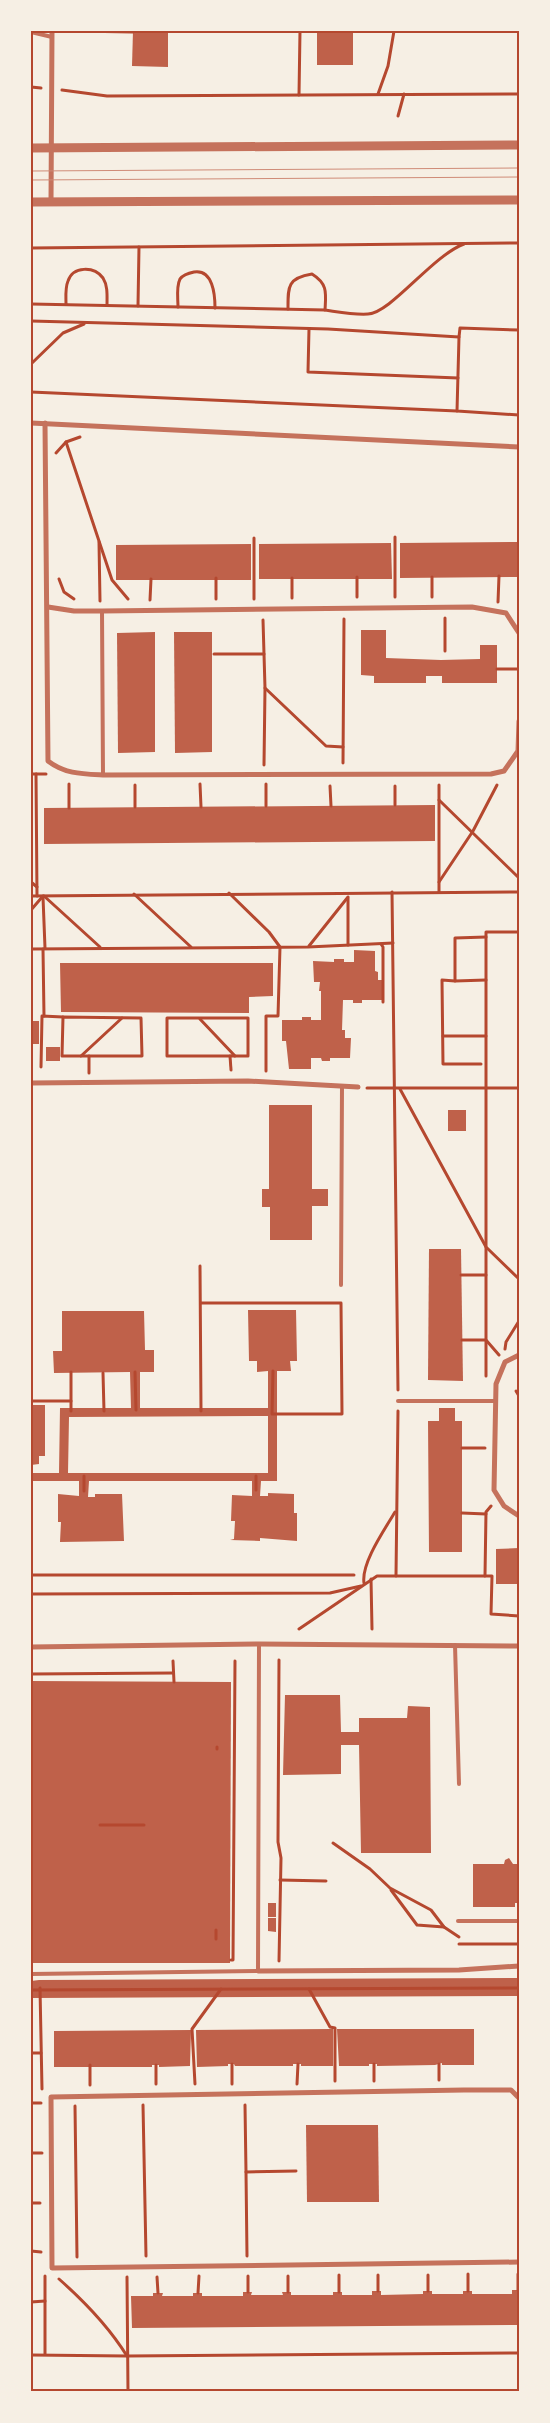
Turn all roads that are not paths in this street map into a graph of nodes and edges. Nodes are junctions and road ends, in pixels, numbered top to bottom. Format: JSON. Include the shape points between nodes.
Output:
{"nodes":[{"id":1,"x":31,"y":32,"type":"edge"},
{"id":2,"x":52,"y":34,"type":"edge"},
{"id":3,"x":519,"y":145,"type":"edge"},
{"id":4,"x":31,"y":148,"type":"edge"},
{"id":5,"x":52,"y":148,"type":"junction"},
{"id":6,"x":519,"y":200,"type":"edge"},
{"id":7,"x":31,"y":202,"type":"edge"},
{"id":8,"x":51,"y":202,"type":"junction"},
{"id":9,"x":31,"y":423,"type":"edge"},
{"id":10,"x":45,"y":423,"type":"junction"},
{"id":11,"x":519,"y":447,"type":"edge"},
{"id":12,"x":48,"y":607,"type":"junction"},
{"id":13,"x":102,"y":611,"type":"junction"},
{"id":14,"x":519,"y":633,"type":"edge"},
{"id":15,"x":519,"y":720,"type":"edge"},
{"id":16,"x":103,"y":775,"type":"junction"},
{"id":17,"x":31,"y":1083,"type":"edge"},
{"id":18,"x":342,"y":1086,"type":"junction"},
{"id":19,"x":358,"y":1087,"type":"dead end"},
{"id":20,"x":341,"y":1285,"type":"dead end"},
{"id":21,"x":519,"y":1355,"type":"edge"},
{"id":22,"x":398,"y":1401,"type":"road end"},
{"id":23,"x":496,"y":1401,"type":"junction"},
{"id":24,"x":519,"y":1516,"type":"edge"},
{"id":25,"x":259,"y":1644,"type":"junction"},
{"id":26,"x":455,"y":1645,"type":"junction"},
{"id":27,"x":519,"y":1646,"type":"edge"},
{"id":28,"x":31,"y":1647,"type":"edge"},
{"id":29,"x":459,"y":1784,"type":"dead end"},
{"id":30,"x":458,"y":1921,"type":"dead end"},
{"id":31,"x":519,"y":1921,"type":"edge"},
{"id":32,"x":519,"y":1966,"type":"edge"},
{"id":33,"x":258,"y":1971,"type":"junction"},
{"id":34,"x":31,"y":1974,"type":"edge"},
{"id":35,"x":519,"y":2098,"type":"edge"},
{"id":36,"x":519,"y":2262,"type":"edge"}],
"edges":[{"from":1,"to":2,"type":"lane"},
{"from":2,"to":5,"type":"street"},
{"from":3,"to":5,"type":"street"},
{"from":4,"to":5,"type":"street"},
{"from":5,"to":8,"type":"street"},
{"from":6,"to":8,"type":"street"},
{"from":7,"to":8,"type":"street"},
{"from":9,"to":10,"type":"street"},
{"from":10,"to":11,"type":"street"},
{"from":10,"to":12,"type":"street"},
{"from":12,"to":13,"type":"street"},
{"from":12,"to":16,"type":"street","via":[[48,761],[72,773]]},
{"from":13,"to":14,"type":"street","via":[[472,607],[506,613]]},
{"from":13,"to":16,"type":"lane"},
{"from":15,"to":16,"type":"street","via":[[518,751],[504,771],[491,774]]},
{"from":17,"to":18,"type":"street","via":[[266,1082]]},
{"from":18,"to":19,"type":"street"},
{"from":18,"to":20,"type":"lane"},
{"from":21,"to":23,"type":"street","via":[[505,1362],[496,1384]]},
{"from":22,"to":23,"type":"lane"},
{"from":23,"to":24,"type":"street","via":[[494,1490],[504,1506]]},
{"from":25,"to":26,"type":"street"},
{"from":25,"to":28,"type":"street"},
{"from":25,"to":33,"type":"lane"},
{"from":26,"to":27,"type":"street"},
{"from":26,"to":29,"type":"lane"},
{"from":30,"to":31,"type":"lane"},
{"from":32,"to":33,"type":"street","via":[[459,1970]]},
{"from":33,"to":34,"type":"lane"},
{"from":35,"to":36,"type":"street","via":[[511,2090],[52,2097],[52,2268]]}]}
